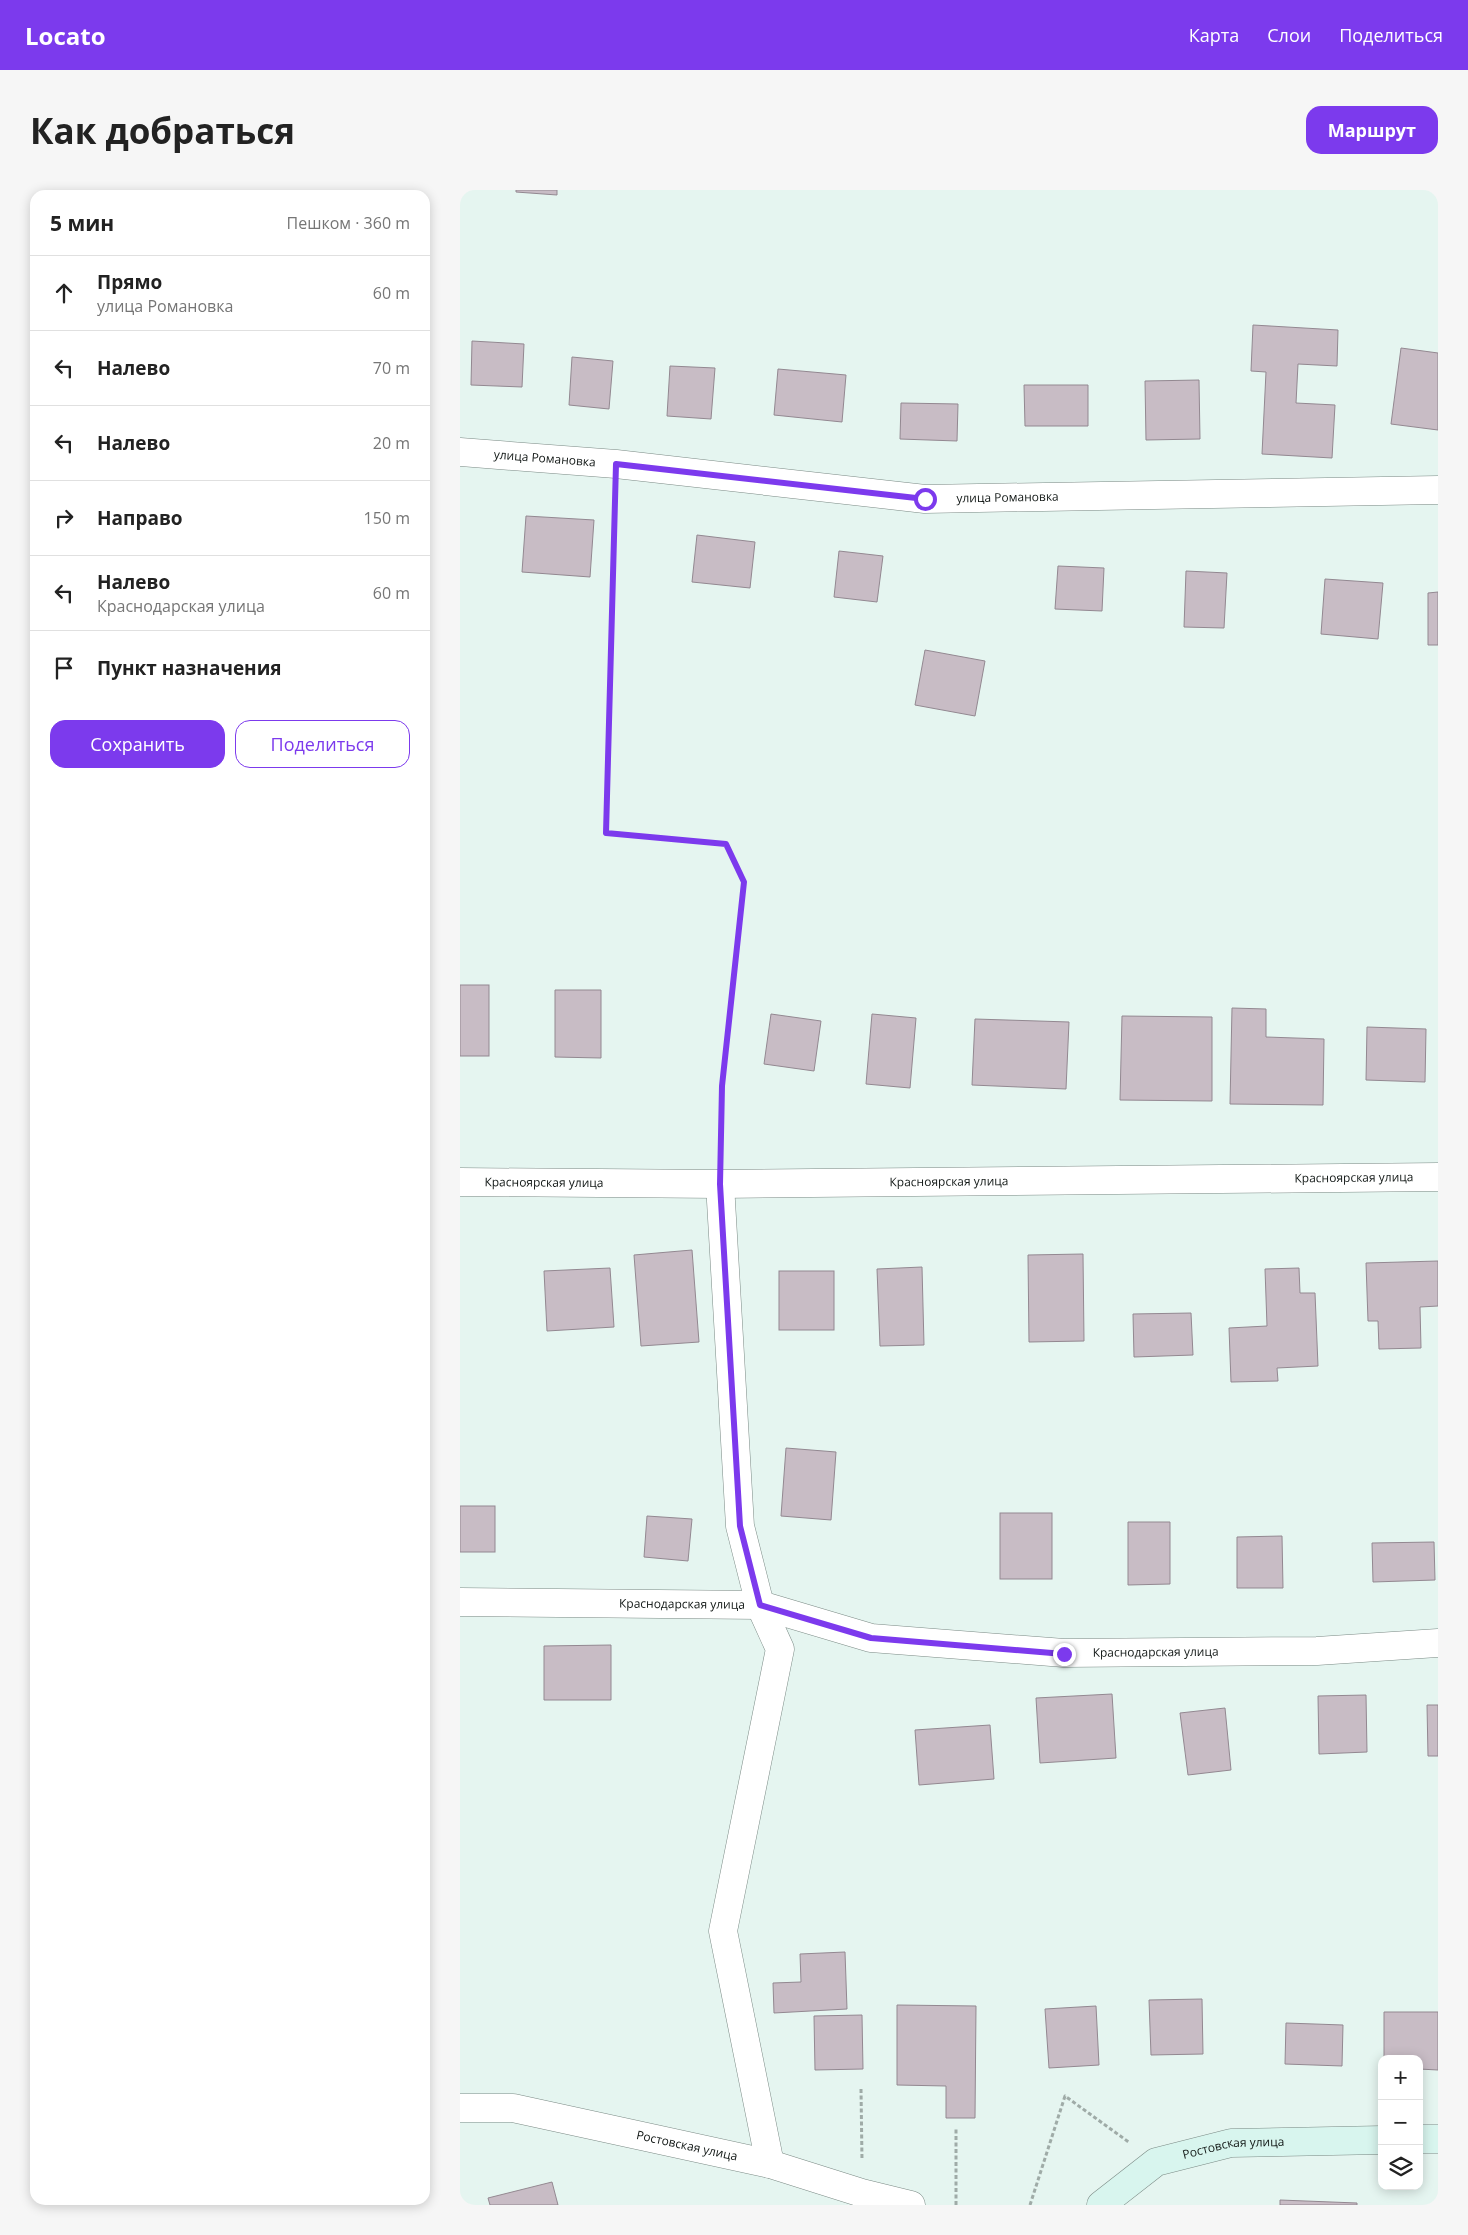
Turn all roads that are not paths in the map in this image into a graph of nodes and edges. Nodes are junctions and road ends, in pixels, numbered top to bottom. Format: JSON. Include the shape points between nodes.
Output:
{"nodes":[{"id":1,"x":460,"y":452,"type":"edge"},
{"id":2,"x":1438,"y":490,"type":"edge"},
{"id":3,"x":1438,"y":1177,"type":"edge"},
{"id":4,"x":460,"y":1182,"type":"edge"},
{"id":5,"x":720,"y":1184,"type":"junction"},
{"id":6,"x":460,"y":1602,"type":"edge"},
{"id":7,"x":760,"y":1605,"type":"junction"},
{"id":8,"x":1438,"y":1643,"type":"edge"},
{"id":9,"x":460,"y":2108,"type":"edge"},
{"id":10,"x":1423,"y":2139,"type":"edge"},
{"id":11,"x":1438,"y":2139,"type":"edge"},
{"id":12,"x":1378,"y":2140,"type":"edge"},
{"id":13,"x":770,"y":2164,"type":"junction"},
{"id":14,"x":911,"y":2205,"type":"edge"},
{"id":15,"x":1101,"y":2205,"type":"edge"}],
"edges":[{"from":1,"to":2,"type":"street","name":"улица Романовка","via":[[616,464],[925,499]]},
{"from":3,"to":5,"type":"street","name":"Красноярская улица"},
{"from":4,"to":5,"type":"street","name":"Красноярская улица"},
{"from":5,"to":7,"type":"street","via":[[740,1526]]},
{"from":6,"to":7,"type":"street","name":"Краснодарская улица"},
{"from":7,"to":8,"type":"street","name":"Краснодарская улица","via":[[871,1638],[1064,1654],[1317,1651]]},
{"from":7,"to":13,"type":"street","via":[[780,1648],[723,1931]]},
{"from":9,"to":13,"type":"street","name":"Ростовская улица","via":[[512,2108]]},
{"from":10,"to":11,"type":"street"},
{"from":12,"to":15,"type":"street","name":"Ростовская улица","via":[[1231,2142],[1156,2162]]},
{"from":13,"to":14,"type":"street","name":"Ростовская улица"}]}
